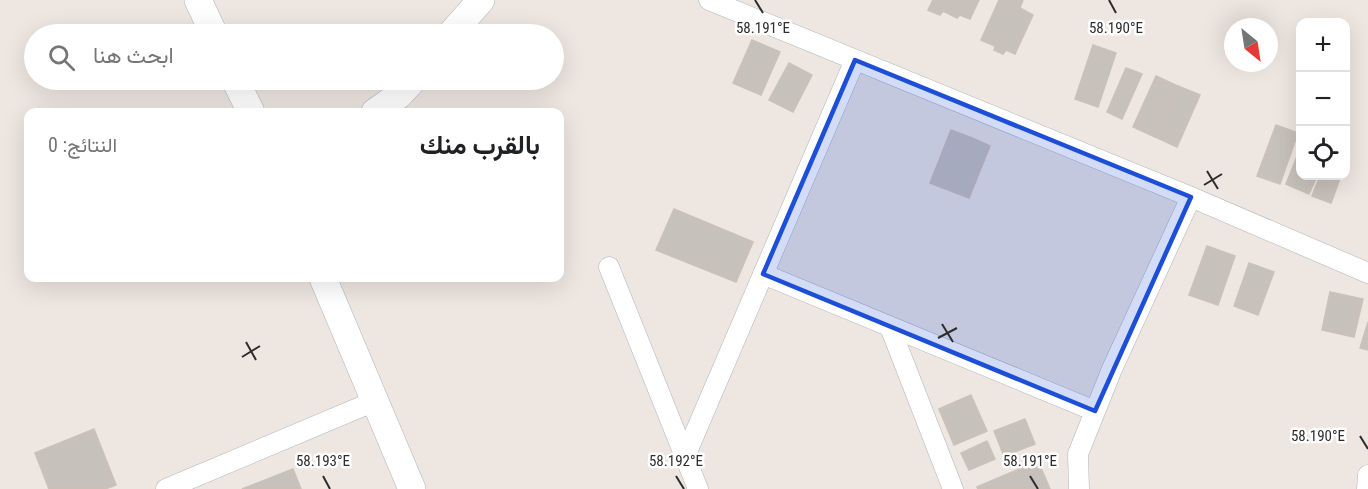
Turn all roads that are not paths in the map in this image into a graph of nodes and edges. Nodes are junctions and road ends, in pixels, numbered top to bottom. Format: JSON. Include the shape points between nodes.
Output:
{"nodes":[{"id":1,"x":198,"y":0,"type":"edge"},
{"id":2,"x":481,"y":0,"type":"edge"},
{"id":3,"x":709,"y":0,"type":"edge"},
{"id":4,"x":209,"y":24,"type":"edge"},
{"id":5,"x":460,"y":24,"type":"edge"},
{"id":6,"x":855,"y":60,"type":"junction"},
{"id":7,"x":241,"y":90,"type":"edge"},
{"id":8,"x":404,"y":90,"type":"edge"},
{"id":9,"x":249,"y":108,"type":"edge"},
{"id":10,"x":381,"y":108,"type":"edge"},
{"id":11,"x":1191,"y":197,"type":"junction"},
{"id":12,"x":609,"y":267,"type":"dead end"},
{"id":13,"x":1368,"y":273,"type":"edge"},
{"id":14,"x":763,"y":274,"type":"junction"},
{"id":15,"x":325,"y":282,"type":"edge"},
{"id":16,"x":890,"y":327,"type":"junction"},
{"id":17,"x":375,"y":401,"type":"junction"},
{"id":18,"x":1095,"y":411,"type":"junction"},
{"id":19,"x":686,"y":454,"type":"junction"},
{"id":20,"x":1368,"y":475,"type":"edge"},
{"id":21,"x":166,"y":489,"type":"edge"},
{"id":22,"x":412,"y":489,"type":"edge"},
{"id":23,"x":698,"y":489,"type":"edge"},
{"id":24,"x":953,"y":489,"type":"edge"},
{"id":25,"x":1079,"y":489,"type":"edge"},
{"id":26,"x":1367,"y":489,"type":"edge"}],
"edges":[{"from":1,"to":4,"type":"street"},
{"from":2,"to":5,"type":"street"},
{"from":3,"to":6,"type":"street"},
{"from":6,"to":11,"type":"street"},
{"from":6,"to":14,"type":"street"},
{"from":7,"to":9,"type":"street"},
{"from":8,"to":10,"type":"street"},
{"from":11,"to":13,"type":"street"},
{"from":11,"to":18,"type":"street"},
{"from":12,"to":19,"type":"street"},
{"from":14,"to":16,"type":"street"},
{"from":14,"to":19,"type":"street"},
{"from":15,"to":17,"type":"street"},
{"from":16,"to":18,"type":"street"},
{"from":16,"to":24,"type":"street"},
{"from":17,"to":21,"type":"street"},
{"from":17,"to":22,"type":"street"},
{"from":18,"to":25,"type":"street","via":[[1078,454]]},
{"from":19,"to":23,"type":"street"},
{"from":20,"to":26,"type":"street"}]}
